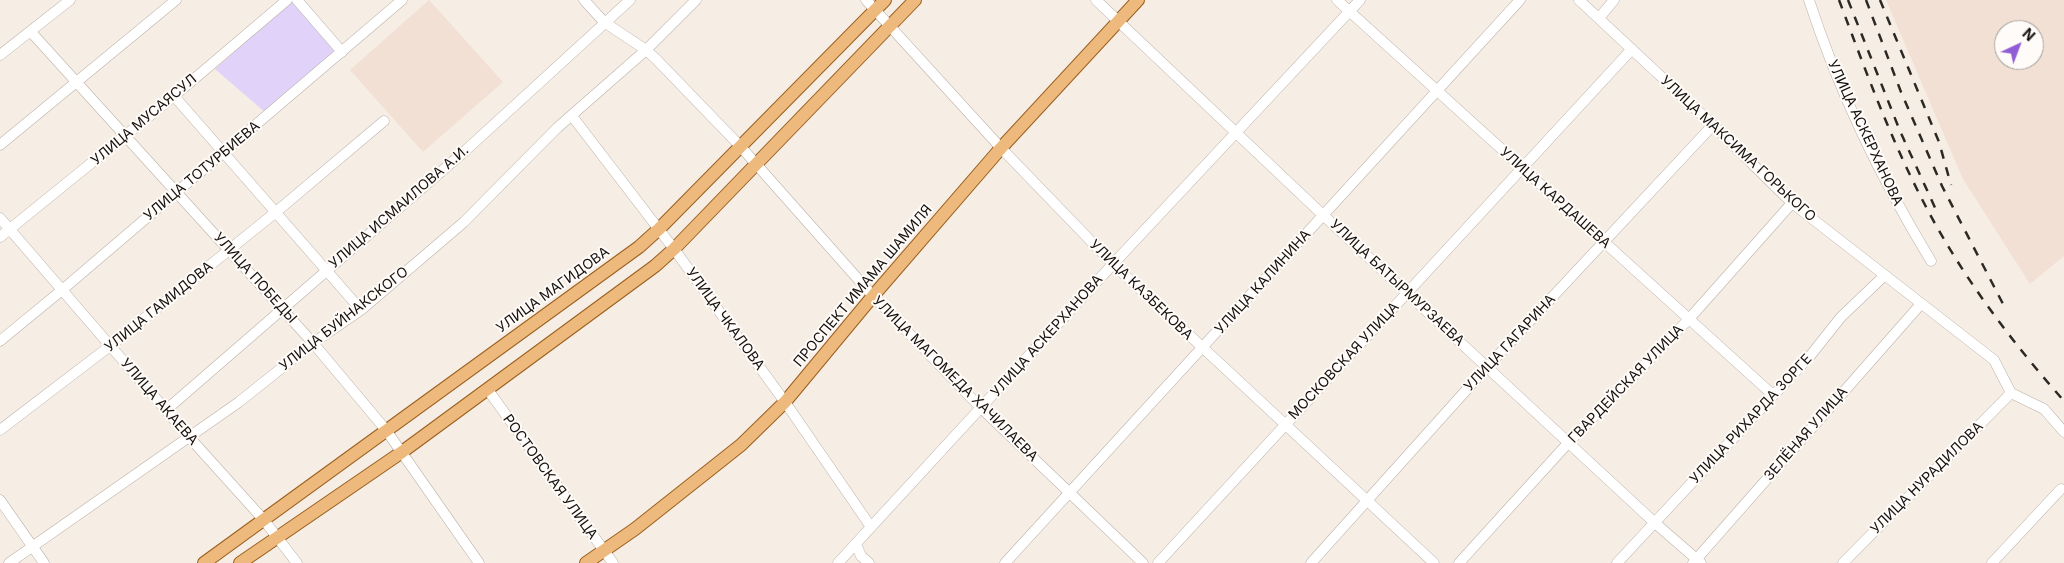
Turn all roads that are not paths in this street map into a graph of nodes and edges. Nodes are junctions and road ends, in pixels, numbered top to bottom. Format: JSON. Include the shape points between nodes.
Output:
{"nodes":[{"id":1,"x":70,"y":0,"type":"edge"},
{"id":2,"x":176,"y":0,"type":"edge"},
{"id":3,"x":287,"y":0,"type":"edge"},
{"id":4,"x":297,"y":0,"type":"edge"},
{"id":5,"x":402,"y":0,"type":"edge"},
{"id":6,"x":584,"y":0,"type":"edge"},
{"id":7,"x":630,"y":0,"type":"edge"},
{"id":8,"x":696,"y":0,"type":"edge"},
{"id":9,"x":885,"y":0,"type":"edge"},
{"id":10,"x":915,"y":0,"type":"edge"},
{"id":11,"x":1096,"y":0,"type":"edge"},
{"id":12,"x":1138,"y":0,"type":"edge"},
{"id":13,"x":1337,"y":0,"type":"edge"},
{"id":14,"x":1360,"y":0,"type":"edge"},
{"id":15,"x":1520,"y":0,"type":"edge"},
{"id":16,"x":1579,"y":0,"type":"edge"},
{"id":17,"x":1614,"y":0,"type":"edge"},
{"id":18,"x":1810,"y":0,"type":"edge"},
{"id":19,"x":871,"y":5,"type":"edge"},
{"id":20,"x":1350,"y":12,"type":"junction"},
{"id":21,"x":1599,"y":18,"type":"junction"},
{"id":22,"x":1118,"y":21,"type":"junction"},
{"id":23,"x":604,"y":22,"type":"junction"},
{"id":24,"x":891,"y":26,"type":"junction"},
{"id":25,"x":31,"y":32,"type":"junction"},
{"id":26,"x":1632,"y":49,"type":"junction"},
{"id":27,"x":646,"y":50,"type":"junction"},
{"id":28,"x":342,"y":52,"type":"junction"},
{"id":29,"x":0,"y":55,"type":"edge"},
{"id":30,"x":76,"y":81,"type":"junction"},
{"id":31,"x":1437,"y":90,"type":"junction"},
{"id":32,"x":174,"y":96,"type":"junction"},
{"id":33,"x":572,"y":116,"type":"junction"},
{"id":34,"x":384,"y":121,"type":"dead end"},
{"id":35,"x":1713,"y":125,"type":"junction"},
{"id":36,"x":1236,"y":132,"type":"junction"},
{"id":37,"x":126,"y":136,"type":"junction"},
{"id":38,"x":0,"y":145,"type":"edge"},
{"id":39,"x":741,"y":147,"type":"junction"},
{"id":40,"x":1001,"y":148,"type":"junction"},
{"id":41,"x":224,"y":153,"type":"junction"},
{"id":42,"x":756,"y":164,"type":"junction"},
{"id":43,"x":1522,"y":168,"type":"junction"},
{"id":44,"x":176,"y":193,"type":"junction"},
{"id":45,"x":1792,"y":204,"type":"junction"},
{"id":46,"x":276,"y":212,"type":"junction"},
{"id":47,"x":1324,"y":216,"type":"junction"},
{"id":48,"x":0,"y":218,"type":"edge"},
{"id":49,"x":659,"y":229,"type":"junction"},
{"id":50,"x":10,"y":230,"type":"junction"},
{"id":51,"x":0,"y":238,"type":"edge"},
{"id":52,"x":1604,"y":242,"type":"junction"},
{"id":53,"x":674,"y":249,"type":"junction"},
{"id":54,"x":230,"y":250,"type":"junction"},
{"id":55,"x":1931,"y":261,"type":"dead end"},
{"id":56,"x":1113,"y":264,"type":"junction"},
{"id":57,"x":326,"y":270,"type":"junction"},
{"id":58,"x":1884,"y":276,"type":"junction"},
{"id":59,"x":62,"y":290,"type":"junction"},
{"id":60,"x":1407,"y":293,"type":"junction"},
{"id":61,"x":873,"y":296,"type":"junction"},
{"id":62,"x":1920,"y":305,"type":"junction"},
{"id":63,"x":282,"y":308,"type":"junction"},
{"id":64,"x":361,"y":310,"type":"junction"},
{"id":65,"x":1689,"y":319,"type":"junction"},
{"id":66,"x":0,"y":341,"type":"edge"},
{"id":67,"x":313,"y":343,"type":"junction"},
{"id":68,"x":110,"y":346,"type":"junction"},
{"id":69,"x":1202,"y":349,"type":"junction"},
{"id":70,"x":1487,"y":367,"type":"junction"},
{"id":71,"x":488,"y":390,"type":"junction"},
{"id":72,"x":2011,"y":393,"type":"junction"},
{"id":73,"x":1773,"y":395,"type":"junction"},
{"id":74,"x":785,"y":402,"type":"junction"},
{"id":75,"x":981,"y":408,"type":"junction"},
{"id":76,"x":166,"y":410,"type":"junction"},
{"id":77,"x":1284,"y":426,"type":"junction"},
{"id":78,"x":0,"y":430,"type":"edge"},
{"id":79,"x":386,"y":430,"type":"junction"},
{"id":80,"x":2064,"y":432,"type":"edge"},
{"id":81,"x":189,"y":437,"type":"junction"},
{"id":82,"x":1569,"y":442,"type":"junction"},
{"id":83,"x":402,"y":452,"type":"junction"},
{"id":84,"x":2061,"y":489,"type":"dead end"},
{"id":85,"x":1070,"y":494,"type":"junction"},
{"id":86,"x":0,"y":500,"type":"edge"},
{"id":87,"x":1367,"y":501,"type":"junction"},
{"id":88,"x":263,"y":518,"type":"junction"},
{"id":89,"x":1655,"y":523,"type":"junction"},
{"id":90,"x":871,"y":527,"type":"junction"},
{"id":91,"x":277,"y":536,"type":"junction"},
{"id":92,"x":856,"y":544,"type":"junction"},
{"id":93,"x":33,"y":546,"type":"junction"},
{"id":94,"x":603,"y":551,"type":"junction"},
{"id":95,"x":1696,"y":562,"type":"edge"},
{"id":96,"x":9,"y":563,"type":"edge"},
{"id":97,"x":44,"y":563,"type":"edge"},
{"id":98,"x":204,"y":563,"type":"edge"},
{"id":99,"x":240,"y":563,"type":"edge"},
{"id":100,"x":297,"y":563,"type":"edge"},
{"id":101,"x":479,"y":563,"type":"edge"},
{"id":102,"x":586,"y":563,"type":"edge"},
{"id":103,"x":614,"y":563,"type":"edge"},
{"id":104,"x":838,"y":563,"type":"edge"},
{"id":105,"x":869,"y":563,"type":"edge"},
{"id":106,"x":1005,"y":563,"type":"edge"},
{"id":107,"x":1143,"y":563,"type":"edge"},
{"id":108,"x":1158,"y":563,"type":"edge"},
{"id":109,"x":1310,"y":563,"type":"edge"},
{"id":110,"x":1434,"y":563,"type":"edge"},
{"id":111,"x":1459,"y":563,"type":"edge"},
{"id":112,"x":1618,"y":563,"type":"edge"},
{"id":113,"x":1842,"y":563,"type":"edge"},
{"id":114,"x":1992,"y":563,"type":"edge"}],
"edges":[{"from":1,"to":25,"type":"street"},
{"from":2,"to":30,"type":"street"},
{"from":3,"to":32,"type":"street","name":"УЛИЦА МУСАЯСУЛ"},
{"from":4,"to":28,"type":"street"},
{"from":5,"to":28,"type":"street","name":"УЛИЦА ТОТУРБИЕВА"},
{"from":6,"to":23,"type":"street","name":"УЛИЦА МАГОМЕДА ХАЧИЛАЕВА"},
{"from":7,"to":23,"type":"street","name":"УЛИЦА ИСМАИЛОВА А.И."},
{"from":8,"to":27,"type":"street","name":"УЛИЦА БУЙНАКСКОГО"},
{"from":9,"to":19,"type":"main road","name":"УЛИЦА МАГИДОВА"},
{"from":10,"to":24,"type":"main road"},
{"from":11,"to":22,"type":"street","name":"УЛИЦА БАТЫРМУРЗАЕВА"},
{"from":12,"to":22,"type":"main road","name":"ПРОСПЕКТ ИМАМА ШАМИЛЯ"},
{"from":13,"to":20,"type":"street","name":"УЛИЦА КАРДАШЕВА"},
{"from":14,"to":20,"type":"street","name":"УЛИЦА АСКЕРХАНОВА"},
{"from":15,"to":31,"type":"street","name":"УЛИЦА КАЛИНИНА"},
{"from":16,"to":21,"type":"street","name":"УЛИЦА МАКСИМА ГОРЬКОГО"},
{"from":17,"to":21,"type":"street"},
{"from":18,"to":55,"type":"street","name":"УЛИЦА АСКЕРХАНОВА","via":[[1823,42],[1852,110],[1906,220]]},
{"from":19,"to":24,"type":"street","name":"УЛИЦА КАЗБЕКОВА"},
{"from":19,"to":39,"type":"main road","name":"УЛИЦА МАГИДОВА"},
{"from":20,"to":31,"type":"street","name":"УЛИЦА КАРДАШЕВА"},
{"from":20,"to":36,"type":"street","name":"УЛИЦА АСКЕРХАНОВА"},
{"from":21,"to":26,"type":"street","name":"УЛИЦА МАКСИМА ГОРЬКОГО"},
{"from":22,"to":36,"type":"street","name":"УЛИЦА БАТЫРМУРЗАЕВА"},
{"from":22,"to":40,"type":"main road","name":"ПРОСПЕКТ ИМАМА ШАМИЛЯ"},
{"from":23,"to":27,"type":"street","name":"УЛИЦА МАГОМЕДА ХАЧИЛАЕВА"},
{"from":23,"to":57,"type":"street","name":"УЛИЦА ИСМАИЛОВА А.И.","via":[[466,150]]},
{"from":24,"to":40,"type":"street","name":"УЛИЦА КАЗБЕКОВА"},
{"from":24,"to":42,"type":"main road"},
{"from":25,"to":29,"type":"street"},
{"from":25,"to":30,"type":"street","name":"УЛИЦА ПОБЕДЫ"},
{"from":26,"to":35,"type":"street","name":"УЛИЦА МАКСИМА ГОРЬКОГО"},
{"from":26,"to":43,"type":"street","name":"МОСКОВСКАЯ УЛИЦА"},
{"from":27,"to":33,"type":"street","name":"УЛИЦА БУЙНАКСКОГО"},
{"from":27,"to":39,"type":"street","name":"УЛИЦА МАГОМЕДА ХАЧИЛАЕВА"},
{"from":28,"to":41,"type":"street","name":"УЛИЦА ТОТУРБИЕВА"},
{"from":30,"to":37,"type":"street","name":"УЛИЦА ПОБЕДЫ"},
{"from":30,"to":38,"type":"street"},
{"from":31,"to":43,"type":"street","name":"УЛИЦА КАРДАШЕВА"},
{"from":31,"to":47,"type":"street","name":"УЛИЦА КАЛИНИНА"},
{"from":32,"to":37,"type":"street","name":"УЛИЦА МУСАЯСУЛ"},
{"from":32,"to":41,"type":"street"},
{"from":33,"to":49,"type":"street","name":"УЛИЦА ЧКАЛОВА"},
{"from":33,"to":64,"type":"street","name":"УЛИЦА БУЙНАКСКОГО","via":[[464,222]]},
{"from":34,"to":46,"type":"street","name":"УЛИЦА ГАМИДОВА"},
{"from":35,"to":45,"type":"street","name":"УЛИЦА МАКСИМА ГОРЬКОГО"},
{"from":35,"to":52,"type":"street","name":"УЛИЦА ГАГАРИНА"},
{"from":36,"to":47,"type":"street","name":"УЛИЦА БАТЫРМУРЗАЕВА"},
{"from":36,"to":56,"type":"street","name":"УЛИЦА АСКЕРХАНОВА"},
{"from":37,"to":44,"type":"street","name":"УЛИЦА ПОБЕДЫ"},
{"from":37,"to":50,"type":"street","name":"УЛИЦА МУСАЯСУЛ"},
{"from":39,"to":42,"type":"street","name":"УЛИЦА МАГОМЕДА ХАЧИЛАЕВА"},
{"from":39,"to":49,"type":"main road","name":"УЛИЦА МАГИДОВА"},
{"from":40,"to":56,"type":"street","name":"УЛИЦА КАЗБЕКОВА"},
{"from":40,"to":61,"type":"main road","name":"ПРОСПЕКТ ИМАМА ШАМИЛЯ"},
{"from":41,"to":44,"type":"street","name":"УЛИЦА ТОТУРБИЕВА"},
{"from":41,"to":46,"type":"street"},
{"from":42,"to":53,"type":"main road"},
{"from":42,"to":61,"type":"street","name":"УЛИЦА МАГОМЕДА ХАЧИЛАЕВА"},
{"from":43,"to":52,"type":"street","name":"УЛИЦА КАРДАШЕВА"},
{"from":43,"to":60,"type":"street","name":"МОСКОВСКАЯ УЛИЦА"},
{"from":44,"to":54,"type":"street","name":"УЛИЦА ПОБЕДЫ"},
{"from":44,"to":59,"type":"street","name":"УЛИЦА ТОТУРБИЕВА"},
{"from":45,"to":58,"type":"street","name":"УЛИЦА МАКСИМА ГОРЬКОГО"},
{"from":45,"to":65,"type":"street","name":"ГВАРДЕЙСКАЯ УЛИЦА"},
{"from":46,"to":54,"type":"street","name":"УЛИЦА ГАМИДОВА"},
{"from":46,"to":57,"type":"street"},
{"from":47,"to":60,"type":"street","name":"УЛИЦА БАТЫРМУРЗАЕВА"},
{"from":47,"to":69,"type":"street","name":"УЛИЦА КАЛИНИНА"},
{"from":48,"to":50,"type":"street","name":"УЛИЦА АКАЕВА"},
{"from":49,"to":53,"type":"street","name":"УЛИЦА ЧКАЛОВА"},
{"from":49,"to":79,"type":"main road","name":"УЛИЦА МАГИДОВА","via":[[639,247]]},
{"from":50,"to":51,"type":"street","name":"УЛИЦА МУСАЯСУЛ"},
{"from":50,"to":59,"type":"street","name":"УЛИЦА АКАЕВА"},
{"from":52,"to":65,"type":"street","name":"УЛИЦА КАРДАШЕВА"},
{"from":52,"to":70,"type":"street","name":"УЛИЦА ГАГАРИНА"},
{"from":53,"to":71,"type":"main road"},
{"from":53,"to":74,"type":"street","name":"УЛИЦА ЧКАЛОВА"},
{"from":54,"to":63,"type":"street","name":"УЛИЦА ПОБЕДЫ"},
{"from":54,"to":68,"type":"street","name":"УЛИЦА ГАМИДОВА"},
{"from":56,"to":69,"type":"street","name":"УЛИЦА КАЗБЕКОВА"},
{"from":56,"to":75,"type":"street","name":"УЛИЦА АСКЕРХАНОВА"},
{"from":57,"to":63,"type":"street","name":"УЛИЦА ИСМАИЛОВА А.И."},
{"from":57,"to":64,"type":"street"},
{"from":58,"to":62,"type":"street","name":"УЛИЦА МАКСИМА ГОРЬКОГО"},
{"from":58,"to":73,"type":"street","name":"УЛИЦА РИХАРДА ЗОРГЕ","via":[[1842,317]]},
{"from":59,"to":66,"type":"street","name":"УЛИЦА ТОТУРБИЕВА"},
{"from":59,"to":68,"type":"street","name":"УЛИЦА АКАЕВА"},
{"from":60,"to":70,"type":"street","name":"УЛИЦА БАТЫРМУРЗАЕВА"},
{"from":60,"to":77,"type":"street","name":"МОСКОВСКАЯ УЛИЦА"},
{"from":61,"to":74,"type":"main road","name":"ПРОСПЕКТ ИМАМА ШАМИЛЯ"},
{"from":61,"to":75,"type":"street","name":"УЛИЦА МАГОМЕДА ХАЧИЛАЕВА"},
{"from":62,"to":72,"type":"street","name":"УЛИЦА МАКСИМА ГОРЬКОГО","via":[[1994,360]]},
{"from":62,"to":95,"type":"street","name":"ЗЕЛЁНАЯ УЛИЦА"},
{"from":63,"to":67,"type":"street","name":"УЛИЦА ПОБЕДЫ"},
{"from":63,"to":76,"type":"street","name":"УЛИЦА ИСМАИЛОВА А.И."},
{"from":64,"to":67,"type":"street","name":"УЛИЦА БУЙНАКСКОГО"},
{"from":65,"to":73,"type":"street","name":"УЛИЦА КАРДАШЕВА"},
{"from":65,"to":82,"type":"street","name":"ГВАРДЕЙСКАЯ УЛИЦА"},
{"from":67,"to":79,"type":"street","name":"УЛИЦА ПОБЕДЫ"},
{"from":67,"to":81,"type":"street","name":"УЛИЦА БУЙНАКСКОГО"},
{"from":68,"to":76,"type":"street","name":"УЛИЦА АКАЕВА"},
{"from":68,"to":78,"type":"street","name":"УЛИЦА ГАМИДОВА"},
{"from":69,"to":77,"type":"street","name":"УЛИЦА КАЗБЕКОВА"},
{"from":69,"to":85,"type":"street","name":"УЛИЦА КАЛИНИНА"},
{"from":70,"to":82,"type":"street","name":"УЛИЦА БАТЫРМУРЗАЕВА"},
{"from":70,"to":87,"type":"street","name":"УЛИЦА ГАГАРИНА"},
{"from":71,"to":83,"type":"main road"},
{"from":71,"to":94,"type":"street","name":"РОСТОВСКАЯ УЛИЦА"},
{"from":72,"to":80,"type":"street","via":[[2044,409]]},
{"from":72,"to":113,"type":"street","name":"УЛИЦА НУРАДИЛОВА"},
{"from":73,"to":89,"type":"street","name":"УЛИЦА РИХАРДА ЗОРГЕ"},
{"from":74,"to":90,"type":"street","name":"УЛИЦА ЧКАЛОВА"},
{"from":74,"to":94,"type":"main road","name":"ПРОСПЕКТ ИМАМА ШАМИЛЯ","via":[[740,445]]},
{"from":75,"to":85,"type":"street","name":"УЛИЦА МАГОМЕДА ХАЧИЛАЕВА"},
{"from":75,"to":90,"type":"street","name":"УЛИЦА АСКЕРХАНОВА"},
{"from":76,"to":81,"type":"street","name":"УЛИЦА АКАЕВА"},
{"from":77,"to":87,"type":"street","name":"УЛИЦА КАЗБЕКОВА"},
{"from":77,"to":108,"type":"street","name":"МОСКОВСКАЯ УЛИЦА"},
{"from":79,"to":83,"type":"street","name":"УЛИЦА ПОБЕДЫ"},
{"from":79,"to":88,"type":"main road","name":"УЛИЦА МАГИДОВА"},
{"from":81,"to":88,"type":"street","name":"УЛИЦА АКАЕВА"},
{"from":81,"to":93,"type":"street","name":"УЛИЦА БУЙНАКСКОГО"},
{"from":82,"to":89,"type":"street","name":"УЛИЦА БАТЫРМУРЗАЕВА"},
{"from":82,"to":111,"type":"street","name":"ГВАРДЕЙСКАЯ УЛИЦА"},
{"from":83,"to":91,"type":"main road"},
{"from":83,"to":101,"type":"street","name":"УЛИЦА ПОБЕДЫ"},
{"from":84,"to":114,"type":"street"},
{"from":85,"to":106,"type":"street","name":"УЛИЦА КАЛИНИНА"},
{"from":85,"to":107,"type":"street","name":"УЛИЦА МАГОМЕДА ХАЧИЛАЕВА"},
{"from":86,"to":93,"type":"street"},
{"from":87,"to":109,"type":"street","name":"УЛИЦА ГАГАРИНА"},
{"from":87,"to":110,"type":"street","name":"УЛИЦА КАЗБЕКОВА"},
{"from":88,"to":91,"type":"street","name":"УЛИЦА АКАЕВА"},
{"from":88,"to":98,"type":"main road","name":"УЛИЦА МАГИДОВА"},
{"from":89,"to":95,"type":"street","name":"УЛИЦА БАТЫРМУРЗАЕВА"},
{"from":89,"to":112,"type":"street","name":"УЛИЦА РИХАРДА ЗОРГЕ"},
{"from":90,"to":92,"type":"street","name":"УЛИЦА АСКЕРХАНОВА"},
{"from":91,"to":99,"type":"main road"},
{"from":91,"to":100,"type":"street","name":"УЛИЦА АКАЕВА"},
{"from":92,"to":104,"type":"street","name":"УЛИЦА АСКЕРХАНОВА"},
{"from":92,"to":105,"type":"street","via":[[861,556]]},
{"from":93,"to":96,"type":"street","name":"УЛИЦА БУЙНАКСКОГО"},
{"from":93,"to":97,"type":"street"},
{"from":94,"to":102,"type":"main road","name":"ПРОСПЕКТ ИМАМА ШАМИЛЯ"},
{"from":94,"to":103,"type":"street","name":"РОСТОВСКАЯ УЛИЦА"}]}
